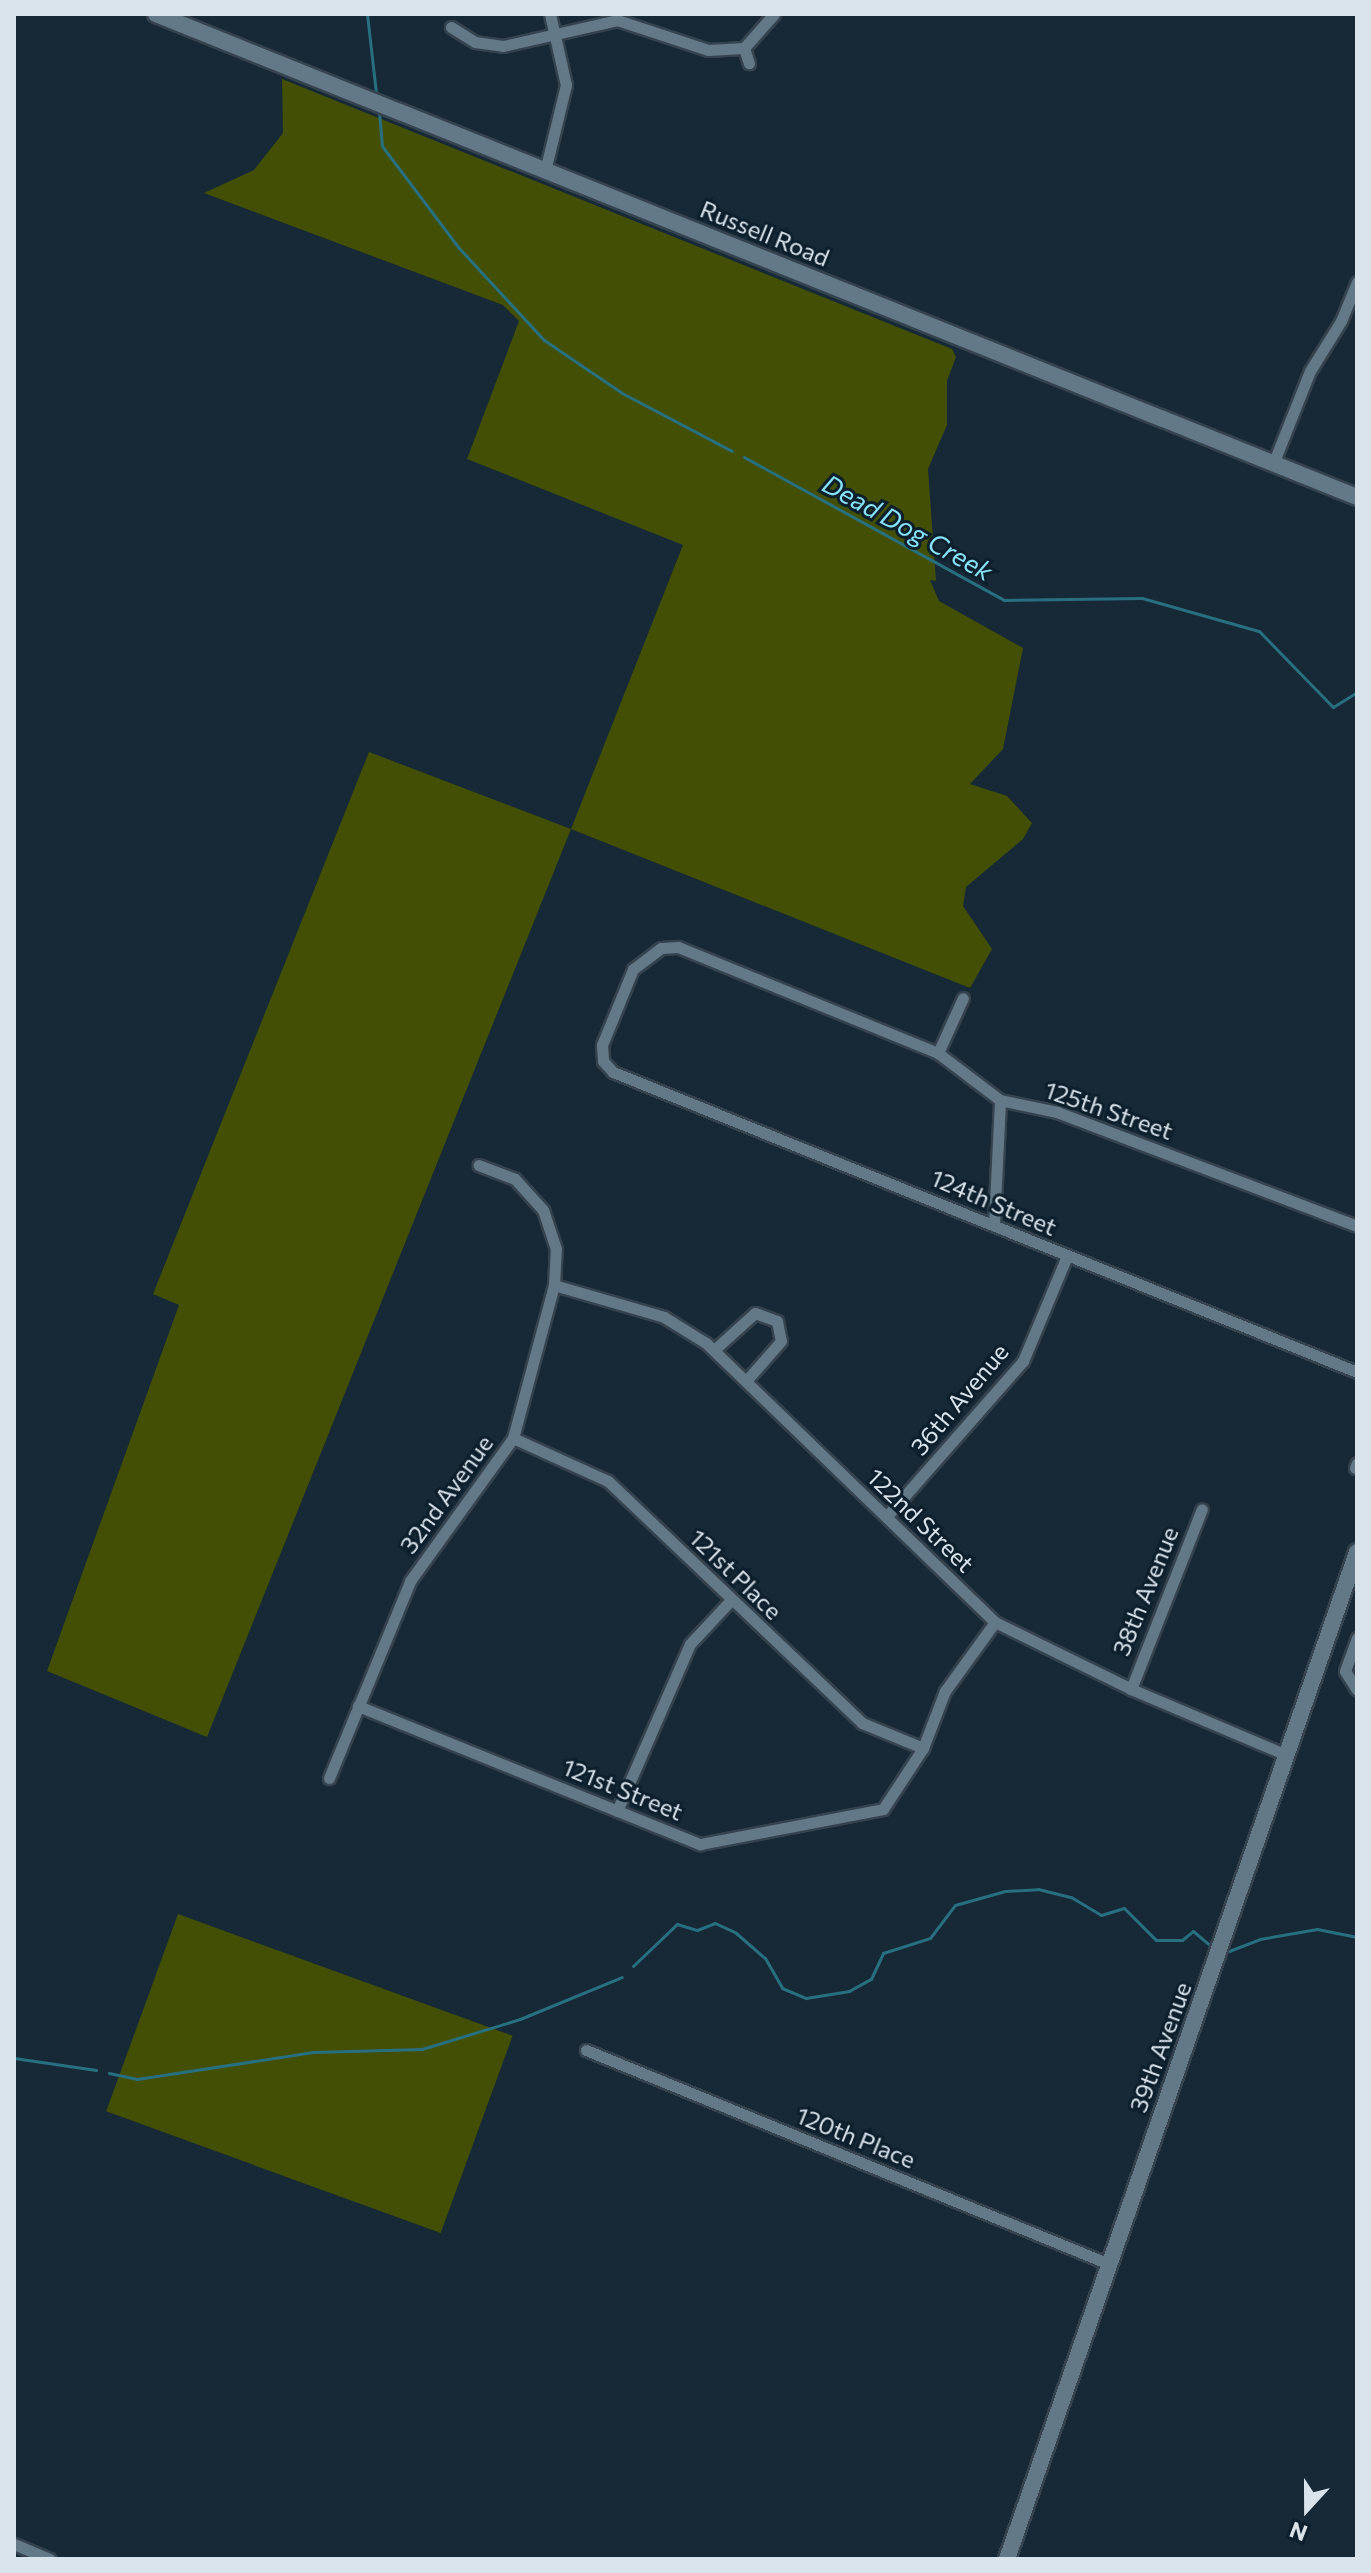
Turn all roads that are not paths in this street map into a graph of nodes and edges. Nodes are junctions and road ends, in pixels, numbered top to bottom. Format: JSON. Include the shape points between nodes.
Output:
{"nodes":[{"id":1,"x":156,"y":14,"type":"edge"},
{"id":2,"x":550,"y":14,"type":"edge"},
{"id":3,"x":774,"y":14,"type":"edge"},
{"id":4,"x":451,"y":27,"type":"dead end"},
{"id":5,"x":555,"y":35,"type":"junction"},
{"id":6,"x":744,"y":48,"type":"junction"},
{"id":7,"x":749,"y":63,"type":"dead end"},
{"id":8,"x":545,"y":171,"type":"junction"},
{"id":9,"x":1357,"y":282,"type":"edge"},
{"id":10,"x":1273,"y":464,"type":"junction"},
{"id":11,"x":1357,"y":497,"type":"edge"},
{"id":12,"x":963,"y":998,"type":"dead end"},
{"id":13,"x":938,"y":1053,"type":"junction"},
{"id":14,"x":613,"y":1072,"type":"joint"},
{"id":15,"x":1000,"y":1100,"type":"junction"},
{"id":16,"x":479,"y":1165,"type":"dead end"},
{"id":17,"x":994,"y":1224,"type":"junction"},
{"id":18,"x":1357,"y":1226,"type":"edge"},
{"id":19,"x":1067,"y":1256,"type":"junction"},
{"id":20,"x":554,"y":1285,"type":"junction"},
{"id":21,"x":714,"y":1350,"type":"junction"},
{"id":22,"x":1357,"y":1372,"type":"edge"},
{"id":23,"x":746,"y":1381,"type":"junction"},
{"id":24,"x":513,"y":1438,"type":"junction"},
{"id":25,"x":1202,"y":1509,"type":"dead end"},
{"id":26,"x":887,"y":1516,"type":"junction"},
{"id":27,"x":1357,"y":1552,"type":"edge"},
{"id":28,"x":731,"y":1600,"type":"junction"},
{"id":29,"x":995,"y":1622,"type":"junction"},
{"id":30,"x":1357,"y":1638,"type":"edge"},
{"id":31,"x":1131,"y":1689,"type":"junction"},
{"id":32,"x":1357,"y":1690,"type":"edge"},
{"id":33,"x":358,"y":1706,"type":"junction"},
{"id":34,"x":923,"y":1748,"type":"junction"},
{"id":35,"x":1284,"y":1754,"type":"junction"},
{"id":36,"x":329,"y":1778,"type":"dead end"},
{"id":37,"x":617,"y":1811,"type":"junction"},
{"id":38,"x":586,"y":2050,"type":"dead end"},
{"id":39,"x":1109,"y":2264,"type":"junction"},
{"id":40,"x":14,"y":2544,"type":"edge"},
{"id":41,"x":30,"y":2555,"type":"edge"},
{"id":42,"x":50,"y":2559,"type":"edge"},
{"id":43,"x":1007,"y":2559,"type":"edge"}],
"edges":[{"from":1,"to":8,"type":"street","name":"Russell Road"},
{"from":2,"to":5,"type":"street"},
{"from":3,"to":6,"type":"street"},
{"from":4,"to":5,"type":"street","via":[[487,45]]},
{"from":5,"to":6,"type":"street","via":[[617,20],[708,50]]},
{"from":5,"to":8,"type":"street","via":[[566,85]]},
{"from":6,"to":7,"type":"street"},
{"from":8,"to":10,"type":"street","name":"Russell Road"},
{"from":9,"to":10,"type":"street","via":[[1341,321],[1310,371]]},
{"from":10,"to":11,"type":"street","name":"Russell Road"},
{"from":12,"to":13,"type":"street"},
{"from":13,"to":14,"type":"street","name":"125th Street","via":[[678,947],[661,948],[629,973],[602,1045],[603,1061]]},
{"from":13,"to":15,"type":"street","name":"125th Street"},
{"from":14,"to":17,"type":"street","name":"124th Street"},
{"from":15,"to":17,"type":"street"},
{"from":15,"to":18,"type":"street","name":"125th Street","via":[[1057,1112]]},
{"from":16,"to":20,"type":"street","name":"32nd Avenue","via":[[515,1179],[543,1210],[556,1249]]},
{"from":17,"to":19,"type":"street","name":"124th Street"},
{"from":19,"to":22,"type":"street","name":"124th Street"},
{"from":19,"to":26,"type":"street","name":"36th Avenue","via":[[1023,1361]]},
{"from":20,"to":21,"type":"street","name":"122nd Street","via":[[664,1317]]},
{"from":20,"to":24,"type":"street","name":"32nd Avenue"},
{"from":21,"to":23,"type":"street","name":"122nd Street"},
{"from":21,"to":23,"type":"street","via":[[755,1313],[777,1321],[781,1341]]},
{"from":23,"to":26,"type":"street","name":"122nd Street"},
{"from":24,"to":28,"type":"street","name":"121st Place","via":[[608,1481]]},
{"from":24,"to":33,"type":"street","name":"32nd Avenue","via":[[410,1581]]},
{"from":25,"to":31,"type":"street","name":"38th Avenue"},
{"from":26,"to":29,"type":"street","name":"122nd Street"},
{"from":27,"to":35,"type":"street","name":"39th Avenue"},
{"from":28,"to":34,"type":"street","name":"121st Place","via":[[862,1723]]},
{"from":28,"to":37,"type":"street","via":[[690,1644]]},
{"from":29,"to":31,"type":"street","name":"122nd Street"},
{"from":29,"to":34,"type":"street","via":[[945,1691]]},
{"from":30,"to":32,"type":"street","via":[[1345,1671]]},
{"from":31,"to":35,"type":"street","name":"122nd Street"},
{"from":33,"to":36,"type":"street","name":"32nd Avenue"},
{"from":33,"to":37,"type":"street","name":"121st Street"},
{"from":34,"to":37,"type":"street","name":"121st Street","via":[[883,1809],[700,1844]]},
{"from":35,"to":39,"type":"street","name":"39th Avenue","via":[[1263,1830]]},
{"from":38,"to":39,"type":"street","name":"120th Place"},
{"from":39,"to":43,"type":"street","name":"39th Avenue"},
{"from":40,"to":41,"type":"street"},
{"from":41,"to":42,"type":"street"}]}
